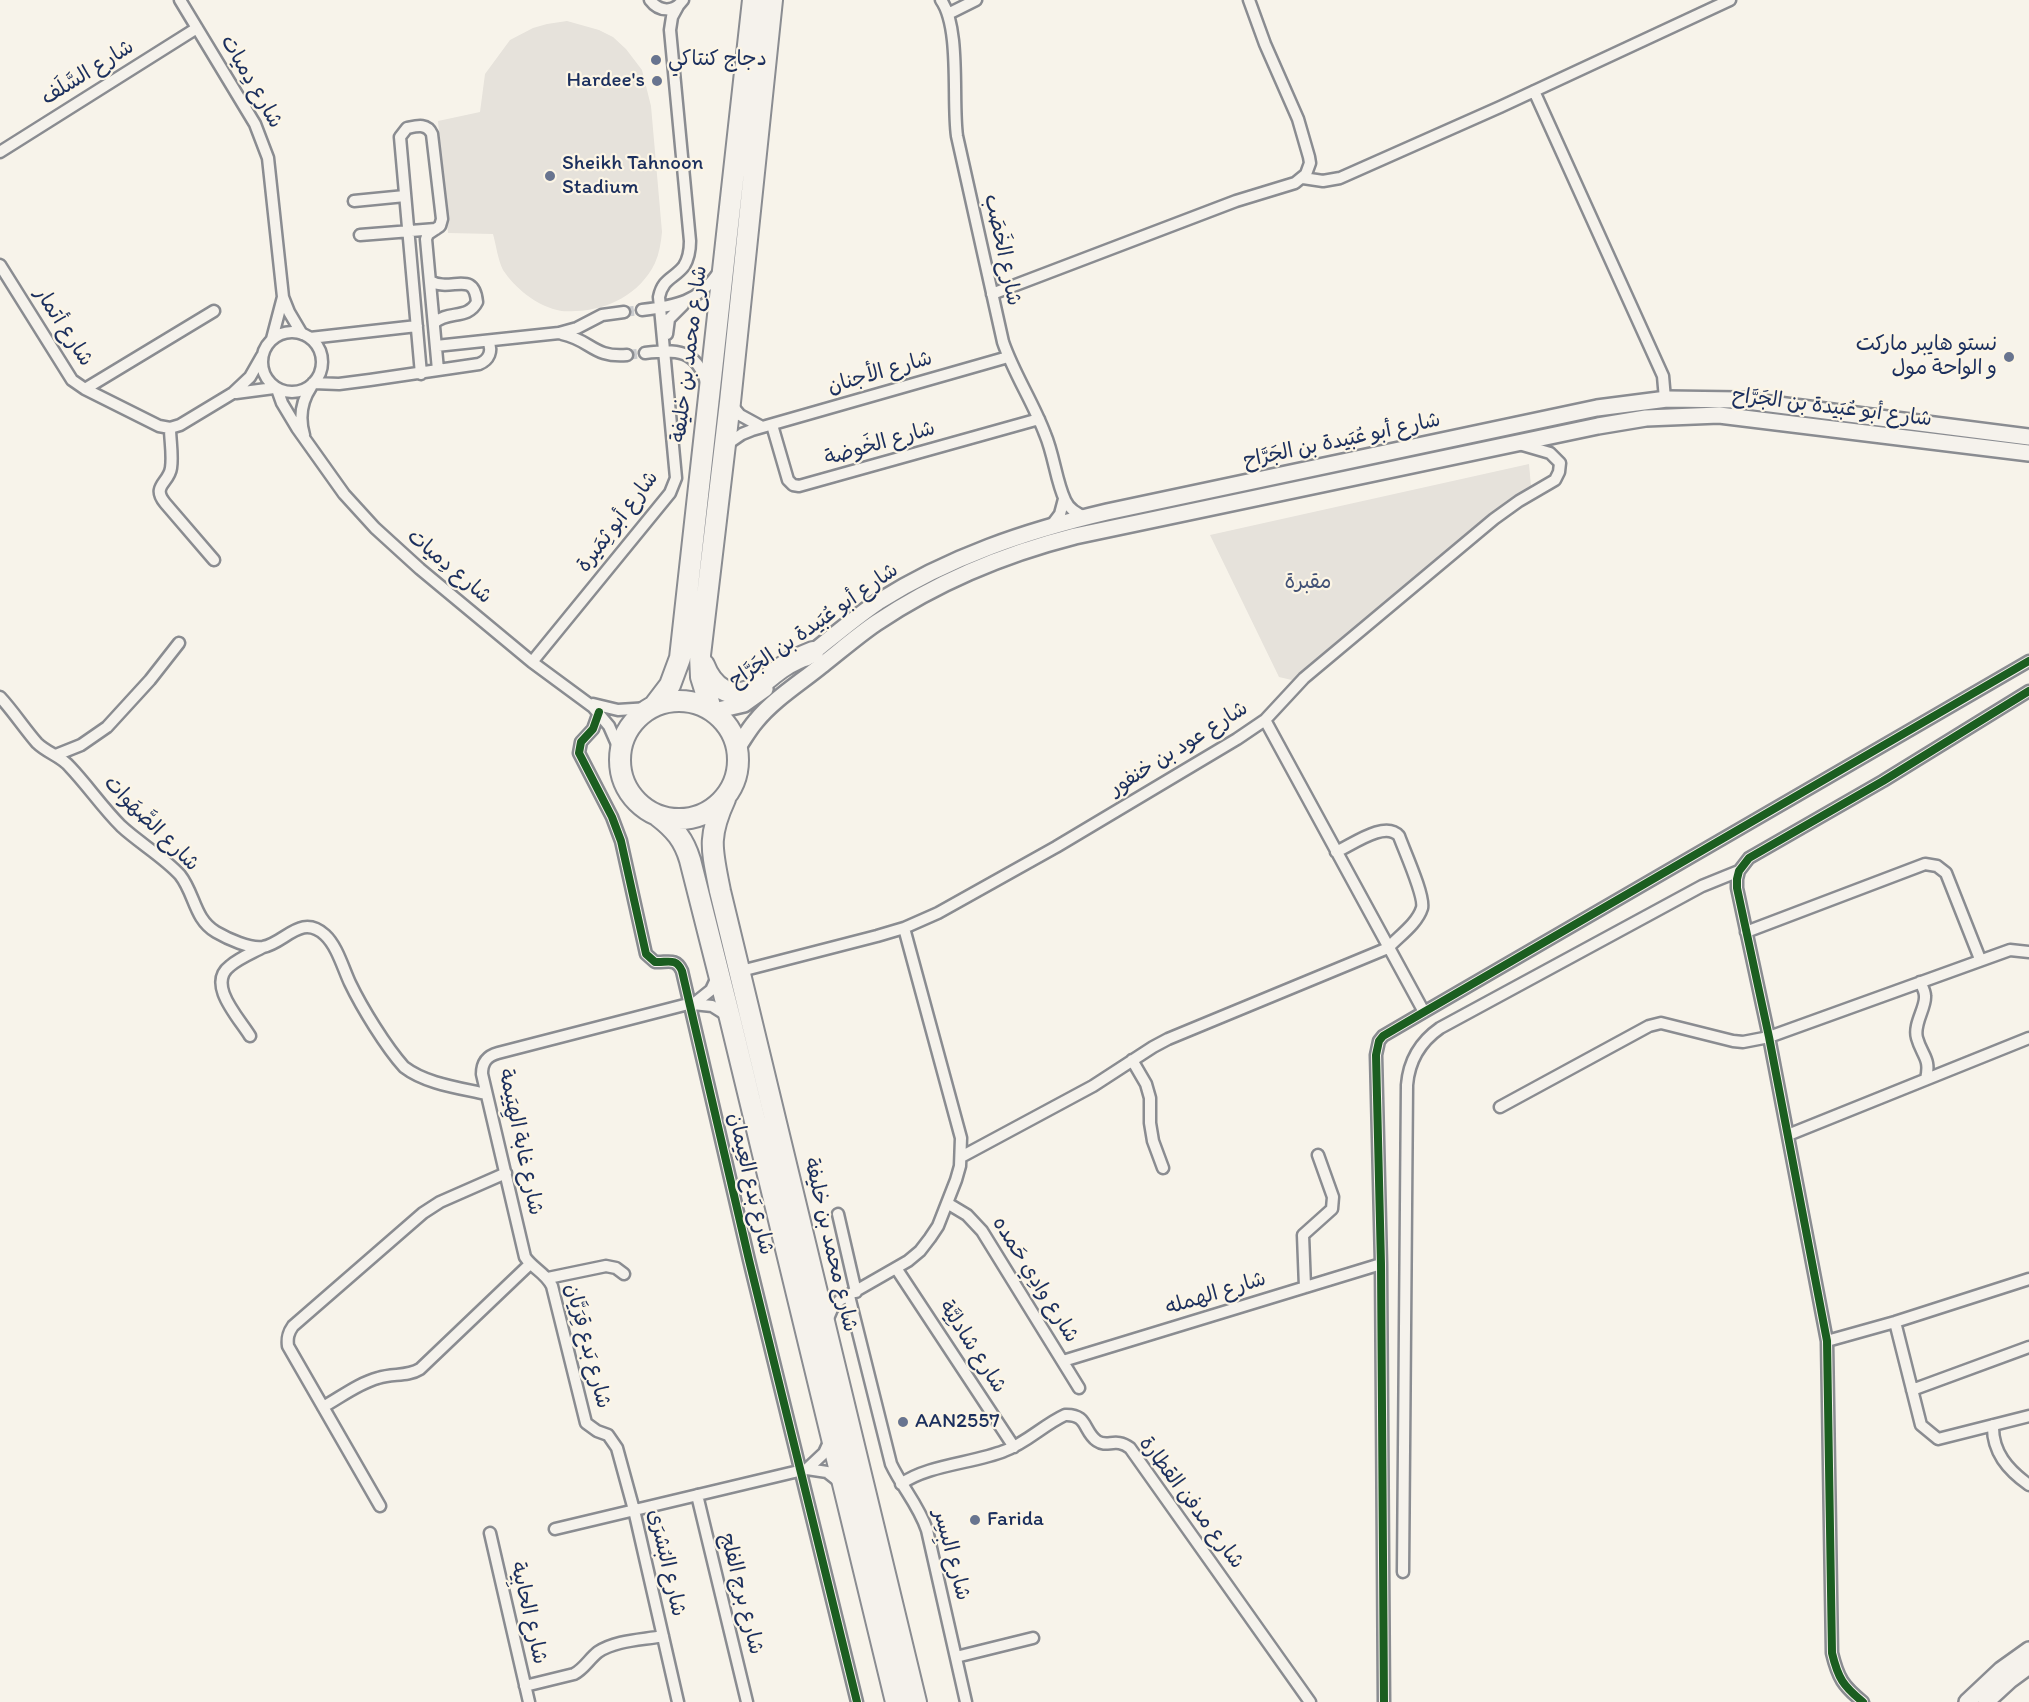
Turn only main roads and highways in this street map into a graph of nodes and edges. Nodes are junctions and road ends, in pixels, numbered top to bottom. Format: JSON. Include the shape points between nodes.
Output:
{"nodes":[{"id":1,"x":772,"y":0,"type":"edge"},
{"id":2,"x":749,"y":5,"type":"edge"},
{"id":3,"x":2029,"y":437,"type":"edge"},
{"id":4,"x":2029,"y":453,"type":"edge"},
{"id":5,"x":813,"y":652,"type":"junction"},
{"id":6,"x":700,"y":655,"type":"junction"},
{"id":7,"x":652,"y":707,"type":"junction"},
{"id":8,"x":712,"y":710,"type":"junction"},
{"id":9,"x":738,"y":747,"type":"junction"},
{"id":10,"x":725,"y":799,"type":"junction"},
{"id":11,"x":658,"y":816,"type":"junction"},
{"id":12,"x":2029,"y":1650,"type":"edge"},
{"id":13,"x":2029,"y":1666,"type":"edge"},
{"id":14,"x":896,"y":1702,"type":"edge"},
{"id":15,"x":916,"y":1702,"type":"edge"},
{"id":16,"x":1967,"y":1702,"type":"edge"},
{"id":17,"x":1986,"y":1702,"type":"edge"}],
"edges":[{"from":1,"to":6,"type":"highway","name":"شارع محمد بن خليفة"},
{"from":2,"to":7,"type":"highway","name":"شارع محمد بن خليفة","via":[[725,261],[680,658],[670,685]]},
{"from":3,"to":5,"type":"main road","name":"شارع أبو عُبَيدة بن الجَرَّاح","via":[[1738,400],[1665,399],[1597,408],[1051,526],[975,551],[916,580]]},
{"from":4,"to":9,"type":"main road","name":"شارع أبو عُبَيدة بن الجَرَّاح","via":[[1719,415],[1646,418],[1075,536],[985,564],[928,591],[875,624],[771,705]]},
{"from":5,"to":6,"type":"highway","via":[[786,664],[752,690],[736,693],[714,684]]},
{"from":5,"to":8,"type":"main road","name":"شارع أبو عُبَيدة بن الجَرَّاح","via":[[744,704]]},
{"from":6,"to":8,"type":"highway","name":"شارع محمد بن خليفة","via":[[701,677]]},
{"from":7,"to":8,"type":"highway","via":[[682,700]]},
{"from":7,"to":11,"type":"highway","via":[[635,719],[625,734],[620,771],[627,790],[641,806]]},
{"from":8,"to":9,"type":"highway","via":[[725,721]]},
{"from":9,"to":10,"type":"highway","via":[[737,774]]},
{"from":10,"to":11,"type":"highway","via":[[694,818]]},
{"from":10,"to":15,"type":"highway","name":"شارع محمد بن خليفة","via":[[715,822],[712,846],[720,891]]},
{"from":11,"to":14,"type":"highway","name":"شارع محمد بن خليفة","via":[[678,832],[686,845]]},
{"from":12,"to":16,"type":"main road"},
{"from":13,"to":17,"type":"main road"}]}
